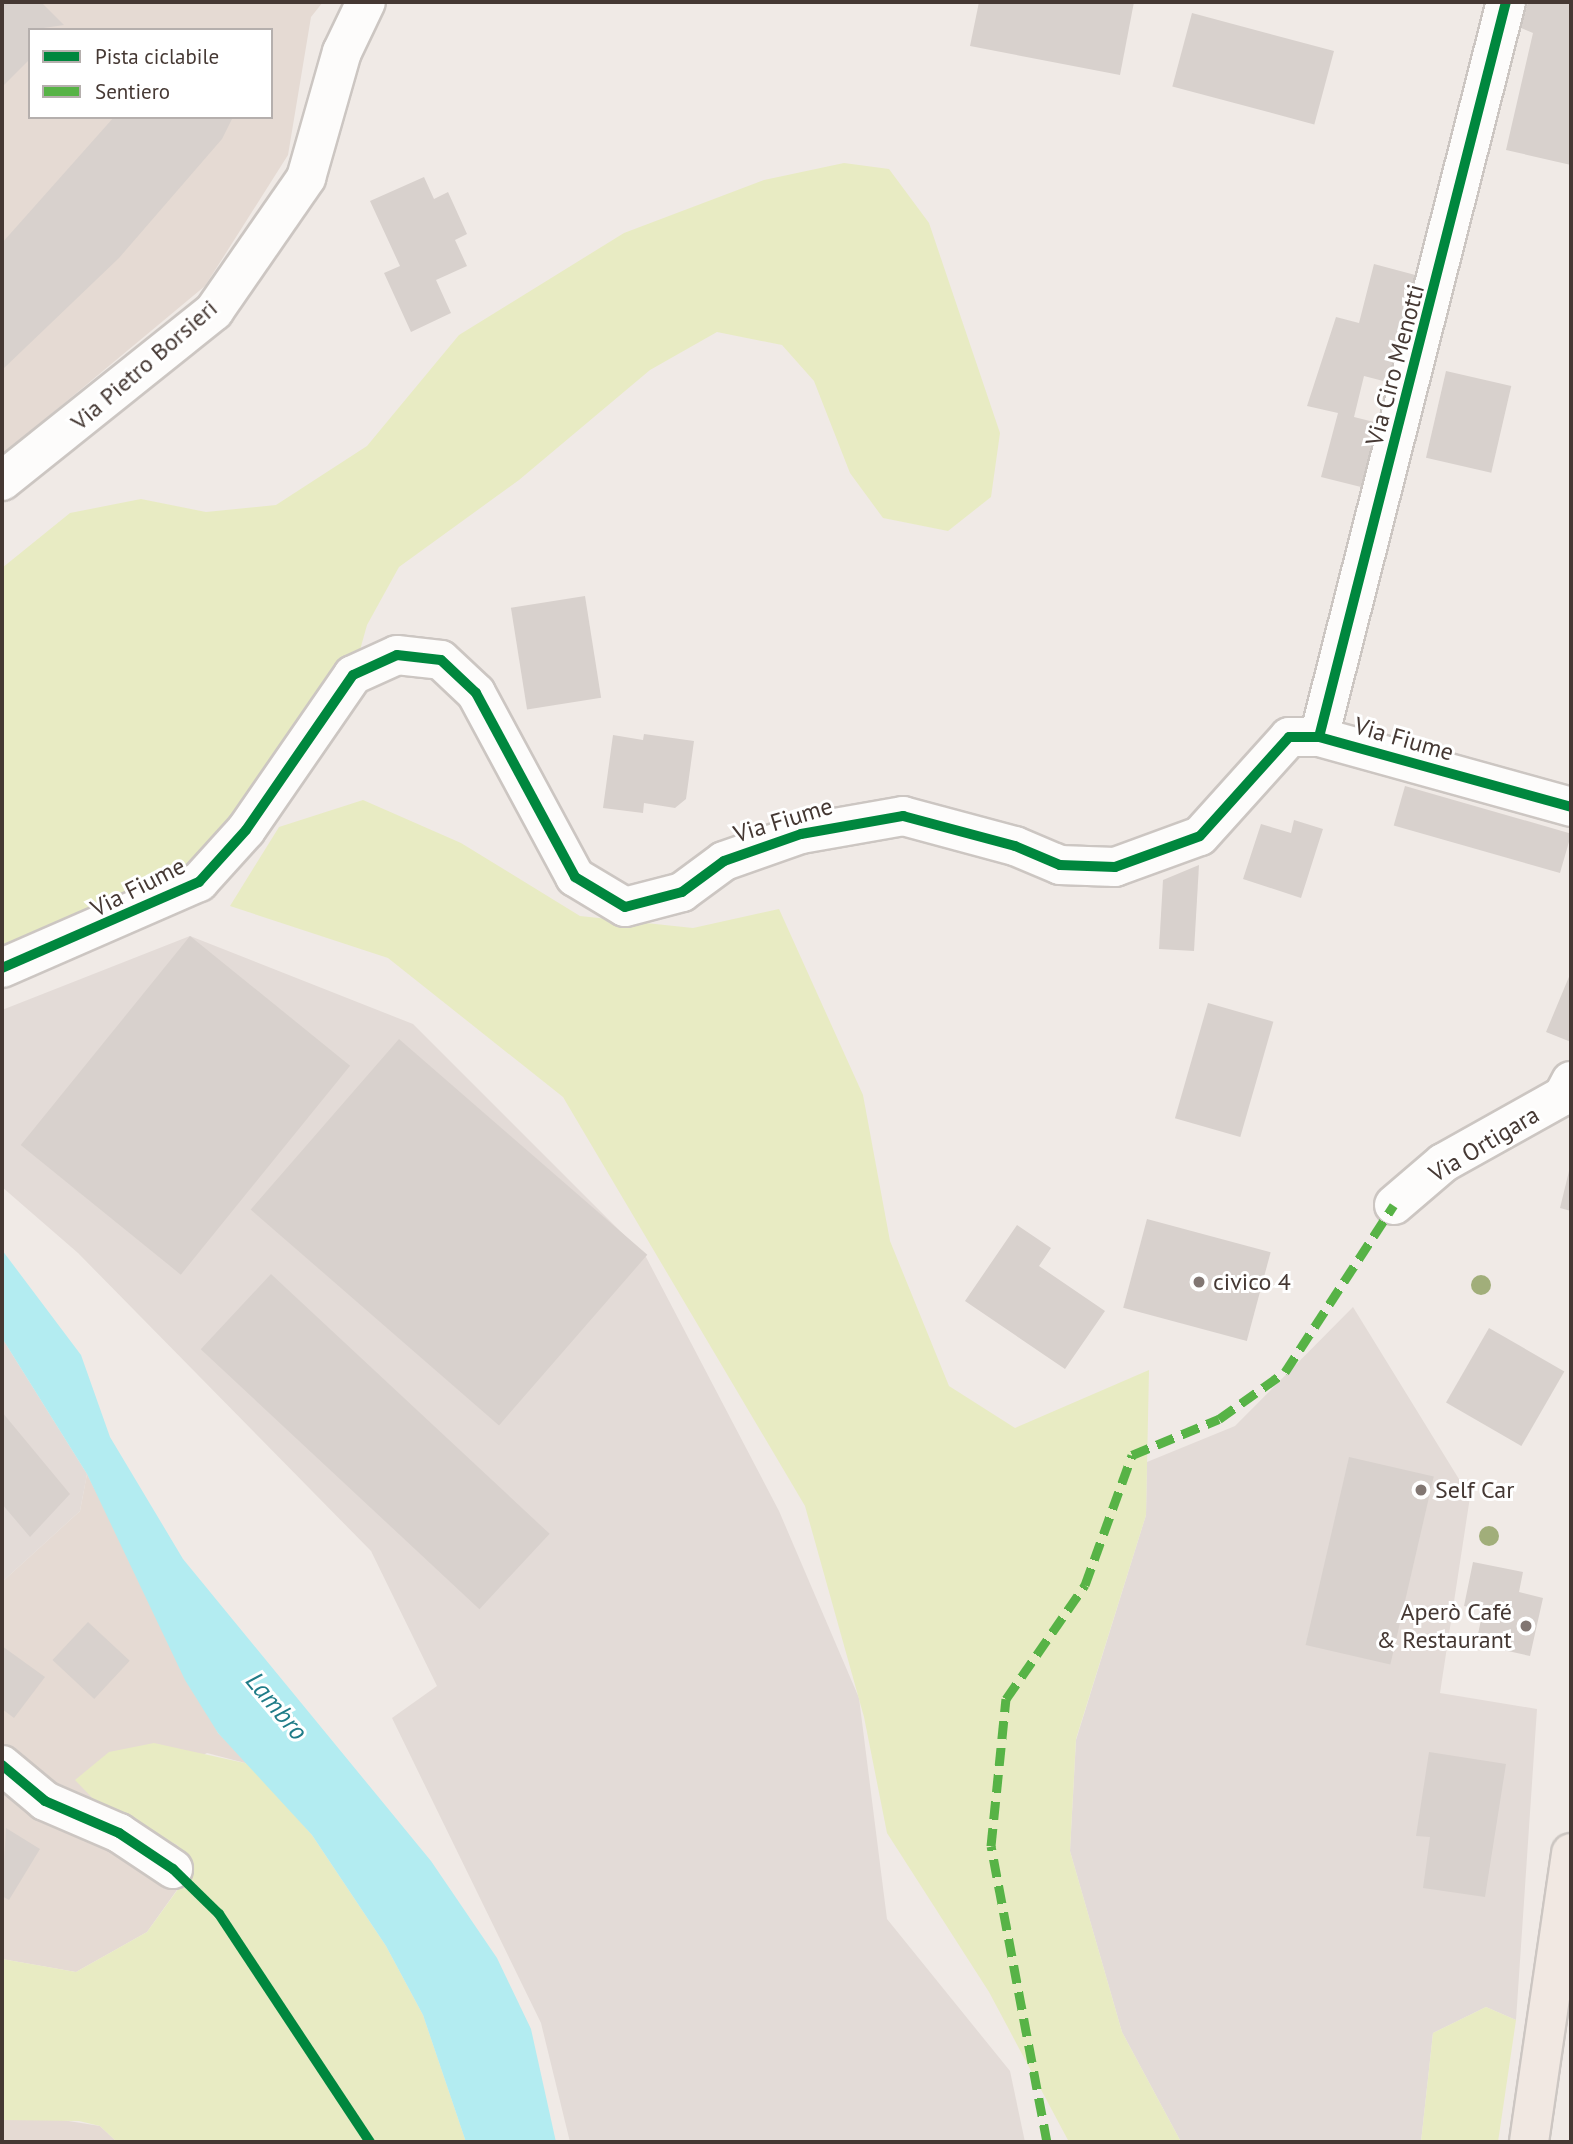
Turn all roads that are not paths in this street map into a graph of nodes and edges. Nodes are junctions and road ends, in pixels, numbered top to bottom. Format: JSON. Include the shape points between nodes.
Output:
{"nodes":[{"id":1,"x":366,"y":2,"type":"edge"},
{"id":2,"x":1506,"y":2,"type":"edge"},
{"id":3,"x":2,"y":481,"type":"edge"},
{"id":4,"x":1320,"y":737,"type":"junction"},
{"id":5,"x":1571,"y":807,"type":"edge"},
{"id":6,"x":2,"y":968,"type":"edge"},
{"id":7,"x":1571,"y":1081,"type":"edge"},
{"id":8,"x":1394,"y":1205,"type":"dead end"},
{"id":9,"x":2,"y":1765,"type":"edge"},
{"id":10,"x":1571,"y":1853,"type":"edge"},
{"id":11,"x":173,"y":1870,"type":"dead end"},
{"id":12,"x":1528,"y":2142,"type":"edge"}],
"edges":[{"from":1,"to":3,"type":"street","name":"Via Pietro Borsieri","via":[[342,52],[306,178],[214,311]]},
{"from":2,"to":4,"type":"street","name":"Via Ciro Menotti"},
{"from":4,"to":5,"type":"street","name":"Via Fiume"},
{"from":4,"to":6,"type":"street","name":"Via Fiume","via":[[1289,737],[1199,836],[1115,867],[1060,865],[1004,842],[903,817],[801,834],[724,861],[682,892],[625,907],[575,877],[476,693],[441,660],[397,655],[353,675],[246,830],[199,882]]},
{"from":7,"to":8,"type":"street","name":"Via Ortigara","via":[[1563,1096],[1443,1163]]},
{"from":9,"to":11,"type":"street","via":[[45,1801],[119,1833]]},
{"from":10,"to":12,"type":"main road"}]}
